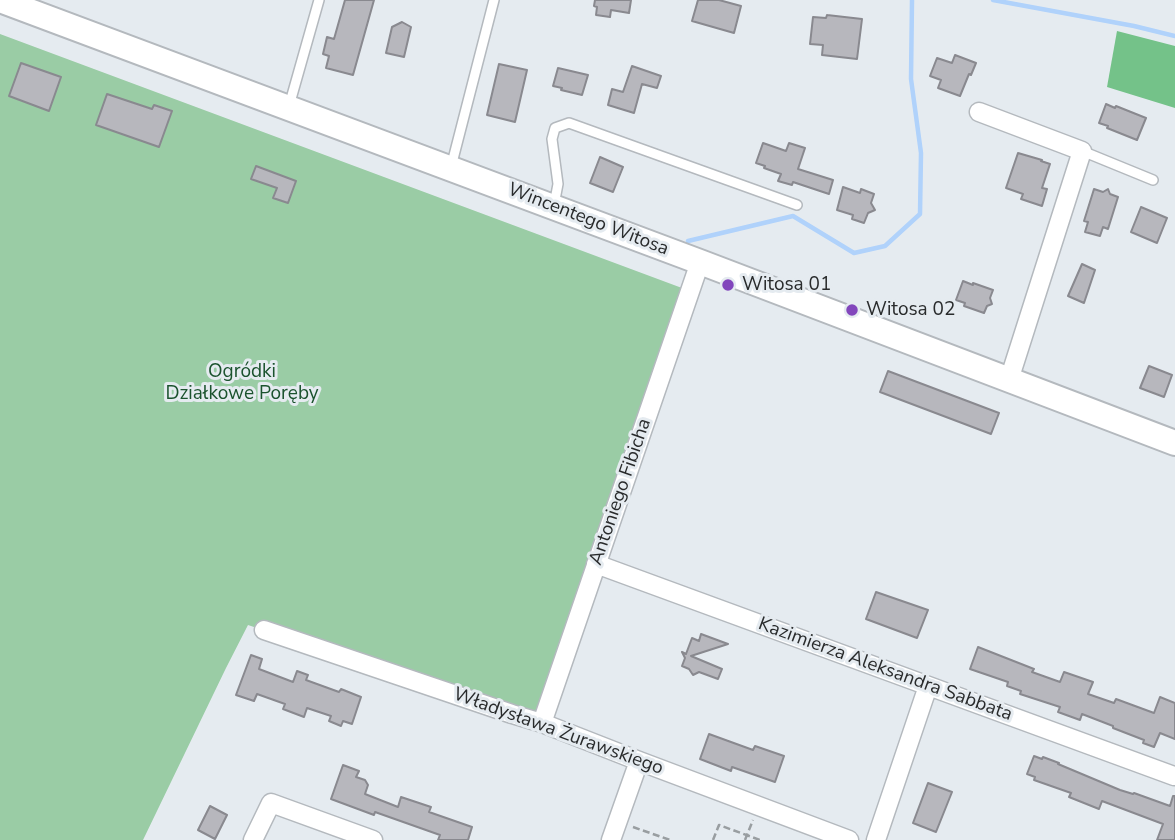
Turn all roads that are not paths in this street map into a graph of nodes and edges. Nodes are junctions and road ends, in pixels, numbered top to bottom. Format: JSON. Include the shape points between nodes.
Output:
{"nodes":[{"id":1,"x":0,"y":0,"type":"edge"},
{"id":2,"x":319,"y":0,"type":"edge"},
{"id":3,"x":494,"y":0,"type":"edge"},
{"id":4,"x":33,"y":6,"type":"edge"},
{"id":5,"x":288,"y":108,"type":"junction"},
{"id":6,"x":979,"y":112,"type":"dead end"},
{"id":7,"x":1082,"y":151,"type":"junction"},
{"id":8,"x":450,"y":168,"type":"junction"},
{"id":9,"x":1153,"y":180,"type":"dead end"},
{"id":10,"x":797,"y":205,"type":"dead end"},
{"id":11,"x":553,"y":207,"type":"junction"},
{"id":12,"x":700,"y":262,"type":"junction"},
{"id":13,"x":1009,"y":380,"type":"junction"},
{"id":14,"x":1175,"y":443,"type":"edge"},
{"id":15,"x":596,"y":564,"type":"junction"},
{"id":16,"x":264,"y":630,"type":"dead end"},
{"id":17,"x":928,"y":686,"type":"junction"},
{"id":18,"x":542,"y":723,"type":"junction"},
{"id":19,"x":639,"y":761,"type":"junction"},
{"id":20,"x":1174,"y":776,"type":"edge"},
{"id":21,"x":253,"y":840,"type":"edge"},
{"id":22,"x":373,"y":840,"type":"edge"},
{"id":23,"x":611,"y":840,"type":"edge"},
{"id":24,"x":849,"y":840,"type":"edge"},
{"id":25,"x":876,"y":840,"type":"edge"}],
"edges":[{"from":1,"to":4,"type":"street","name":"Wincentego Witosa"},
{"from":2,"to":5,"type":"lane"},
{"from":3,"to":8,"type":"lane"},
{"from":4,"to":5,"type":"street","name":"Wincentego Witosa"},
{"from":5,"to":8,"type":"street","name":"Wincentego Witosa"},
{"from":6,"to":7,"type":"street"},
{"from":7,"to":9,"type":"lane"},
{"from":7,"to":13,"type":"street"},
{"from":8,"to":11,"type":"street","name":"Wincentego Witosa"},
{"from":10,"to":11,"type":"lane","via":[[569,123],[555,128],[552,139],[558,184]]},
{"from":11,"to":12,"type":"street","name":"Wincentego Witosa"},
{"from":12,"to":13,"type":"street","name":"Wincentego Witosa"},
{"from":12,"to":15,"type":"street","name":"Antoniego Fibicha"},
{"from":13,"to":14,"type":"street","name":"Wincentego Witosa"},
{"from":15,"to":17,"type":"street","name":"Kazimierza Aleksandra Sabbata"},
{"from":15,"to":18,"type":"street","name":"Antoniego Fibicha"},
{"from":16,"to":18,"type":"street","name":"Władysława Żurawskiego"},
{"from":17,"to":20,"type":"street","name":"Kazimierza Aleksandra Sabbata"},
{"from":17,"to":25,"type":"street"},
{"from":18,"to":19,"type":"street","name":"Władysława Żurawskiego"},
{"from":19,"to":23,"type":"street"},
{"from":19,"to":24,"type":"street","name":"Władysława Żurawskiego"},
{"from":21,"to":22,"type":"street","via":[[271,803]]}]}
